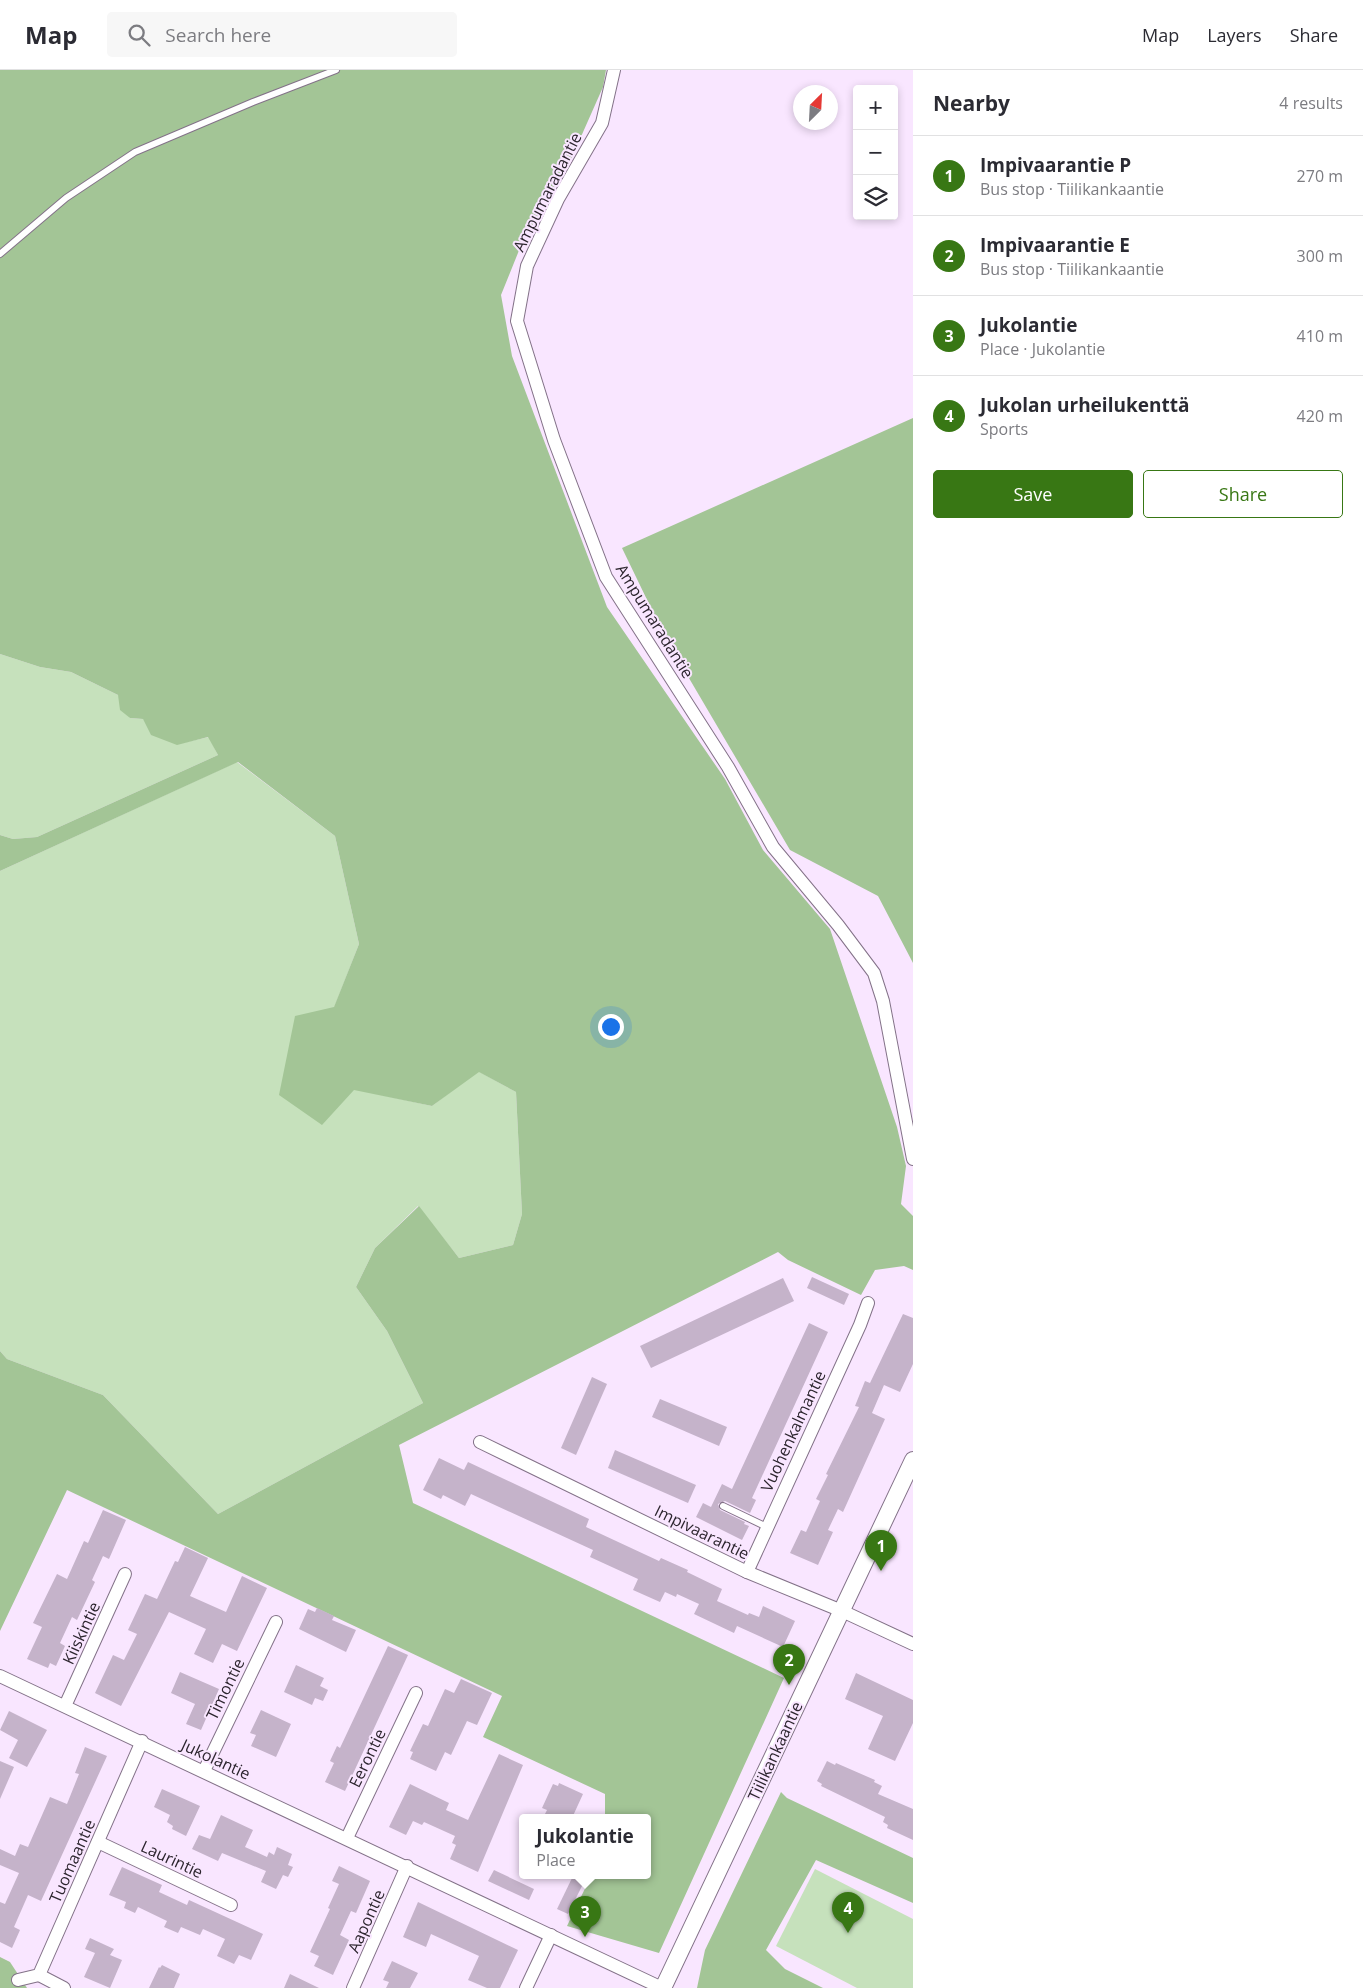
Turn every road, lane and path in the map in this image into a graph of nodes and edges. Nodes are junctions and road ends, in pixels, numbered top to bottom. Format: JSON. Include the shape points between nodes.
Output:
{"nodes":[{"id":1,"x":336,"y":70,"type":"edge"},
{"id":2,"x":614,"y":70,"type":"edge"},
{"id":3,"x":0,"y":254,"type":"edge"},
{"id":4,"x":913,"y":1159,"type":"edge"},
{"id":5,"x":868,"y":1303,"type":"dead end"},
{"id":6,"x":480,"y":1442,"type":"dead end"},
{"id":7,"x":913,"y":1460,"type":"edge"},
{"id":8,"x":723,"y":1506,"type":"dead end"},
{"id":9,"x":767,"y":1527,"type":"junction"},
{"id":10,"x":747,"y":1572,"type":"junction"},
{"id":11,"x":125,"y":1574,"type":"dead end"},
{"id":12,"x":842,"y":1611,"type":"junction"},
{"id":13,"x":276,"y":1622,"type":"dead end"},
{"id":14,"x":913,"y":1644,"type":"edge"},
{"id":15,"x":0,"y":1676,"type":"edge"},
{"id":16,"x":416,"y":1693,"type":"dead end"},
{"id":17,"x":65,"y":1706,"type":"junction"},
{"id":18,"x":142,"y":1741,"type":"junction"},
{"id":19,"x":204,"y":1771,"type":"junction"},
{"id":20,"x":347,"y":1838,"type":"junction"},
{"id":21,"x":98,"y":1842,"type":"junction"},
{"id":22,"x":408,"y":1866,"type":"junction"},
{"id":23,"x":231,"y":1905,"type":"dead end"},
{"id":24,"x":551,"y":1935,"type":"junction"},
{"id":25,"x":38,"y":1975,"type":"junction"},
{"id":26,"x":18,"y":1980,"type":"dead end"},
{"id":27,"x":64,"y":1988,"type":"edge"},
{"id":28,"x":353,"y":1988,"type":"edge"},
{"id":29,"x":526,"y":1988,"type":"edge"},
{"id":30,"x":663,"y":1988,"type":"edge"}],
"edges":[{"from":1,"to":3,"type":"lane","via":[[135,152],[66,198]]},
{"from":2,"to":4,"type":"street","name":"Ampumaradantie","via":[[602,123],[558,199],[526,266],[517,321],[554,440],[606,577],[723,760],[773,847],[874,973],[883,1001]]},
{"from":5,"to":9,"type":"street","name":"Vuohenkalmantie"},
{"from":6,"to":10,"type":"street","name":"Impivaarantie"},
{"from":7,"to":12,"type":"street","name":"Tiilikankaantie"},
{"from":8,"to":9,"type":"lane"},
{"from":9,"to":10,"type":"street","name":"Vuohenkalmantie"},
{"from":10,"to":12,"type":"street","name":"Impivaarantie"},
{"from":11,"to":17,"type":"street","name":"Kiiskintie"},
{"from":12,"to":14,"type":"street","name":"Impivaarantie"},
{"from":12,"to":30,"type":"street","name":"Tiilikankaantie"},
{"from":13,"to":19,"type":"street","name":"Timontie"},
{"from":15,"to":17,"type":"street","name":"Jukolantie"},
{"from":16,"to":20,"type":"street","name":"Eerontie"},
{"from":17,"to":18,"type":"street","name":"Jukolantie"},
{"from":18,"to":19,"type":"street","name":"Jukolantie"},
{"from":18,"to":21,"type":"street","name":"Tuomaantie"},
{"from":19,"to":20,"type":"street","name":"Jukolantie"},
{"from":20,"to":22,"type":"street","name":"Jukolantie"},
{"from":21,"to":23,"type":"street","name":"Laurintie"},
{"from":21,"to":25,"type":"street","name":"Tuomaantie"},
{"from":22,"to":24,"type":"street","name":"Jukolantie"},
{"from":22,"to":28,"type":"street","name":"Aapontie"},
{"from":24,"to":29,"type":"street"},
{"from":24,"to":30,"type":"street","name":"Jukolantie"},
{"from":25,"to":26,"type":"street"},
{"from":25,"to":27,"type":"street"}]}
